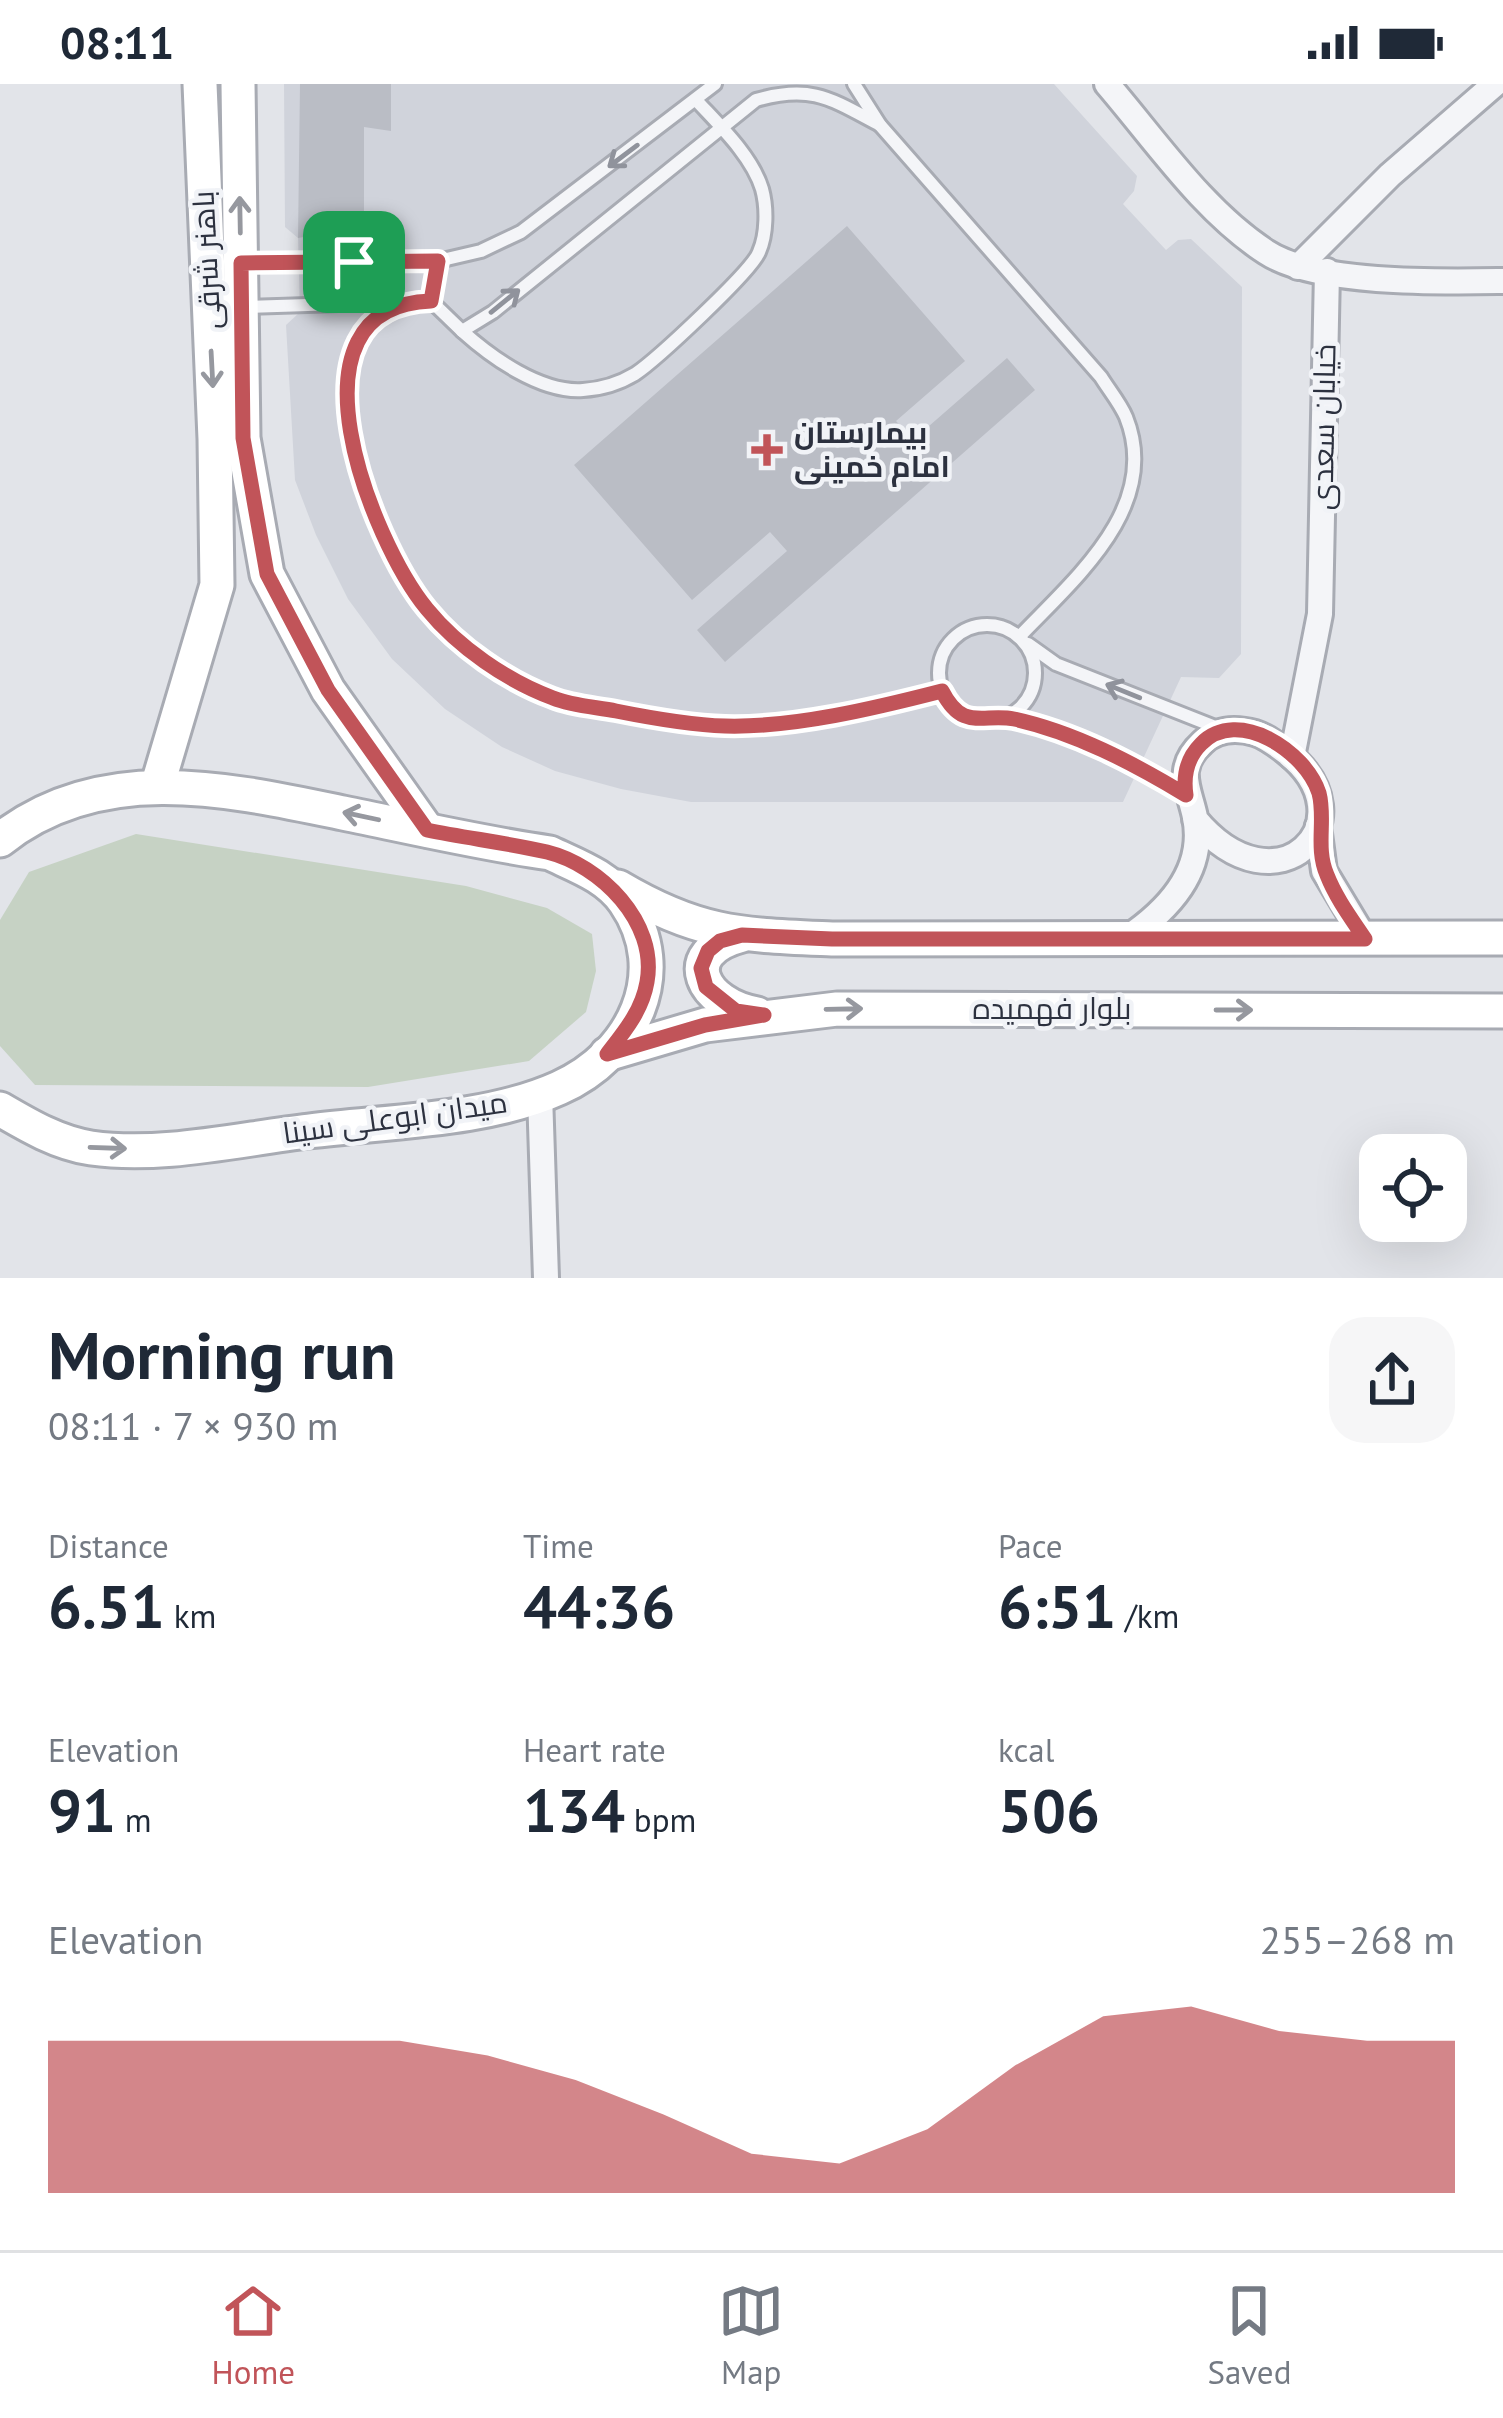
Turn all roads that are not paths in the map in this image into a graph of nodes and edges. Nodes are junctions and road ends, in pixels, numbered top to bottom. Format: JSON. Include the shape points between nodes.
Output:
{"nodes":[{"id":1,"x":200,"y":84,"type":"edge"},
{"id":2,"x":238,"y":84,"type":"edge"},
{"id":3,"x":716,"y":84,"type":"edge"},
{"id":4,"x":854,"y":84,"type":"edge"},
{"id":5,"x":1107,"y":84,"type":"edge"},
{"id":6,"x":1495,"y":84,"type":"edge"},
{"id":7,"x":696,"y":100,"type":"junction"},
{"id":8,"x":880,"y":124,"type":"junction"},
{"id":9,"x":721,"y":128,"type":"junction"},
{"id":10,"x":438,"y":261,"type":"junction"},
{"id":11,"x":241,"y":263,"type":"junction"},
{"id":12,"x":1298,"y":267,"type":"junction"},
{"id":13,"x":1327,"y":272,"type":"junction"},
{"id":14,"x":1503,"y":281,"type":"edge"},
{"id":15,"x":431,"y":301,"type":"junction"},
{"id":16,"x":402,"y":302,"type":"junction"},
{"id":17,"x":241,"y":307,"type":"junction"},
{"id":18,"x":462,"y":331,"type":"junction"},
{"id":19,"x":1023,"y":640,"type":"junction"},
{"id":20,"x":942,"y":691,"type":"junction"},
{"id":21,"x":1006,"y":718,"type":"junction"},
{"id":22,"x":1224,"y":730,"type":"junction"},
{"id":23,"x":1292,"y":757,"type":"junction"},
{"id":24,"x":157,"y":787,"type":"junction"},
{"id":25,"x":1186,"y":795,"type":"junction"},
{"id":26,"x":1196,"y":819,"type":"junction"},
{"id":27,"x":1318,"y":826,"type":"junction"},
{"id":28,"x":427,"y":830,"type":"junction"},
{"id":29,"x":0,"y":840,"type":"edge"},
{"id":30,"x":596,"y":874,"type":"junction"},
{"id":31,"x":742,"y":935,"type":"junction"},
{"id":32,"x":1127,"y":938,"type":"junction"},
{"id":33,"x":1503,"y":938,"type":"edge"},
{"id":34,"x":1365,"y":939,"type":"junction"},
{"id":35,"x":1503,"y":1011,"type":"edge"},
{"id":36,"x":764,"y":1015,"type":"junction"},
{"id":37,"x":607,"y":1054,"type":"junction"},
{"id":38,"x":540,"y":1094,"type":"junction"},
{"id":39,"x":0,"y":1109,"type":"edge"},
{"id":40,"x":546,"y":1278,"type":"edge"}],
"edges":[{"from":1,"to":24,"type":"main road","name":"باهنر شرقی","one_way":true,"via":[[217,586]]},
{"from":11,"to":2,"type":"main road","name":"باهنر شرقی","one_way":true},
{"from":3,"to":7,"type":"lane"},
{"from":4,"to":8,"type":"lane"},
{"from":5,"to":12,"type":"street","via":[[1214,208],[1267,253]]},
{"from":6,"to":12,"type":"street"},
{"from":7,"to":9,"type":"lane"},
{"from":7,"to":10,"type":"lane","one_way":true,"via":[[521,232]]},
{"from":8,"to":9,"type":"lane","via":[[818,93],[786,89],[756,100]]},
{"from":8,"to":19,"type":"lane","via":[[1101,377],[1126,417],[1134,463],[1126,508]]},
{"from":18,"to":9,"type":"lane","one_way":true},
{"from":9,"to":18,"type":"lane","via":[[761,187],[759,255],[635,374],[578,391],[552,385],[487,354]]},
{"from":10,"to":11,"type":"lane"},
{"from":10,"to":15,"type":"lane"},
{"from":11,"to":17,"type":"main road","name":"باهنر شرقی"},
{"from":12,"to":13,"type":"street"},
{"from":13,"to":14,"type":"street"},
{"from":13,"to":23,"type":"street","name":"خیابان سعدی","via":[[1320,614]]},
{"from":15,"to":16,"type":"lane"},
{"from":15,"to":18,"type":"lane"},
{"from":16,"to":17,"type":"lane"},
{"from":16,"to":20,"type":"lane","via":[[355,347],[348,384],[363,492],[428,610],[507,676],[556,700],[726,726]]},
{"from":17,"to":28,"type":"main road","name":"باهنر شرقی","via":[[243,438],[267,574],[328,690]]},
{"from":19,"to":20,"type":"lane","via":[[1006,627],[966,628],[941,658]]},
{"from":19,"to":21,"type":"lane","via":[[1036,664],[1034,689]]},
{"from":22,"to":19,"type":"lane","one_way":true,"via":[[1056,664]]},
{"from":20,"to":21,"type":"lane","via":[[962,715]]},
{"from":21,"to":25,"type":"lane","via":[[1140,767]]},
{"from":22,"to":23,"type":"street","via":[[1265,736]]},
{"from":22,"to":25,"type":"street","via":[[1189,761]]},
{"from":23,"to":27,"type":"street","via":[[1318,789]]},
{"from":28,"to":24,"type":"main road","name":"میدان ابوعلی سینا","one_way":true,"via":[[221,787]]},
{"from":24,"to":29,"type":"main road","name":"میدان ابوعلی سینا","via":[[84,796]]},
{"from":25,"to":26,"type":"street"},
{"from":26,"to":27,"type":"street","via":[[1225,848],[1256,861],[1283,862]]},
{"from":26,"to":32,"type":"street","via":[[1193,860],[1180,890]]},
{"from":27,"to":34,"type":"street","via":[[1324,871]]},
{"from":28,"to":30,"type":"main road","name":"میدان ابوعلی سینا","via":[[550,853]]},
{"from":30,"to":31,"type":"main road","via":[[690,924]]},
{"from":30,"to":37,"type":"main road","name":"میدان ابوعلی سینا","via":[[624,901],[644,940],[648,978],[636,1016]]},
{"from":31,"to":32,"type":"main road"},
{"from":31,"to":36,"type":"main road","via":[[708,951],[701,968],[706,987],[736,1011]]},
{"from":32,"to":34,"type":"main road"},
{"from":33,"to":34,"type":"main road"},
{"from":36,"to":35,"type":"main road","name":"بلوار فهمیده","one_way":true},
{"from":36,"to":37,"type":"main road","name":"بلوار فهمیده"},
{"from":37,"to":38,"type":"main road","name":"میدان ابوعلی سینا","via":[[562,1088]]},
{"from":39,"to":38,"type":"main road","name":"میدان ابوعلی سینا","one_way":true,"via":[[91,1148],[158,1149],[497,1108]]},
{"from":38,"to":40,"type":"street"}]}
